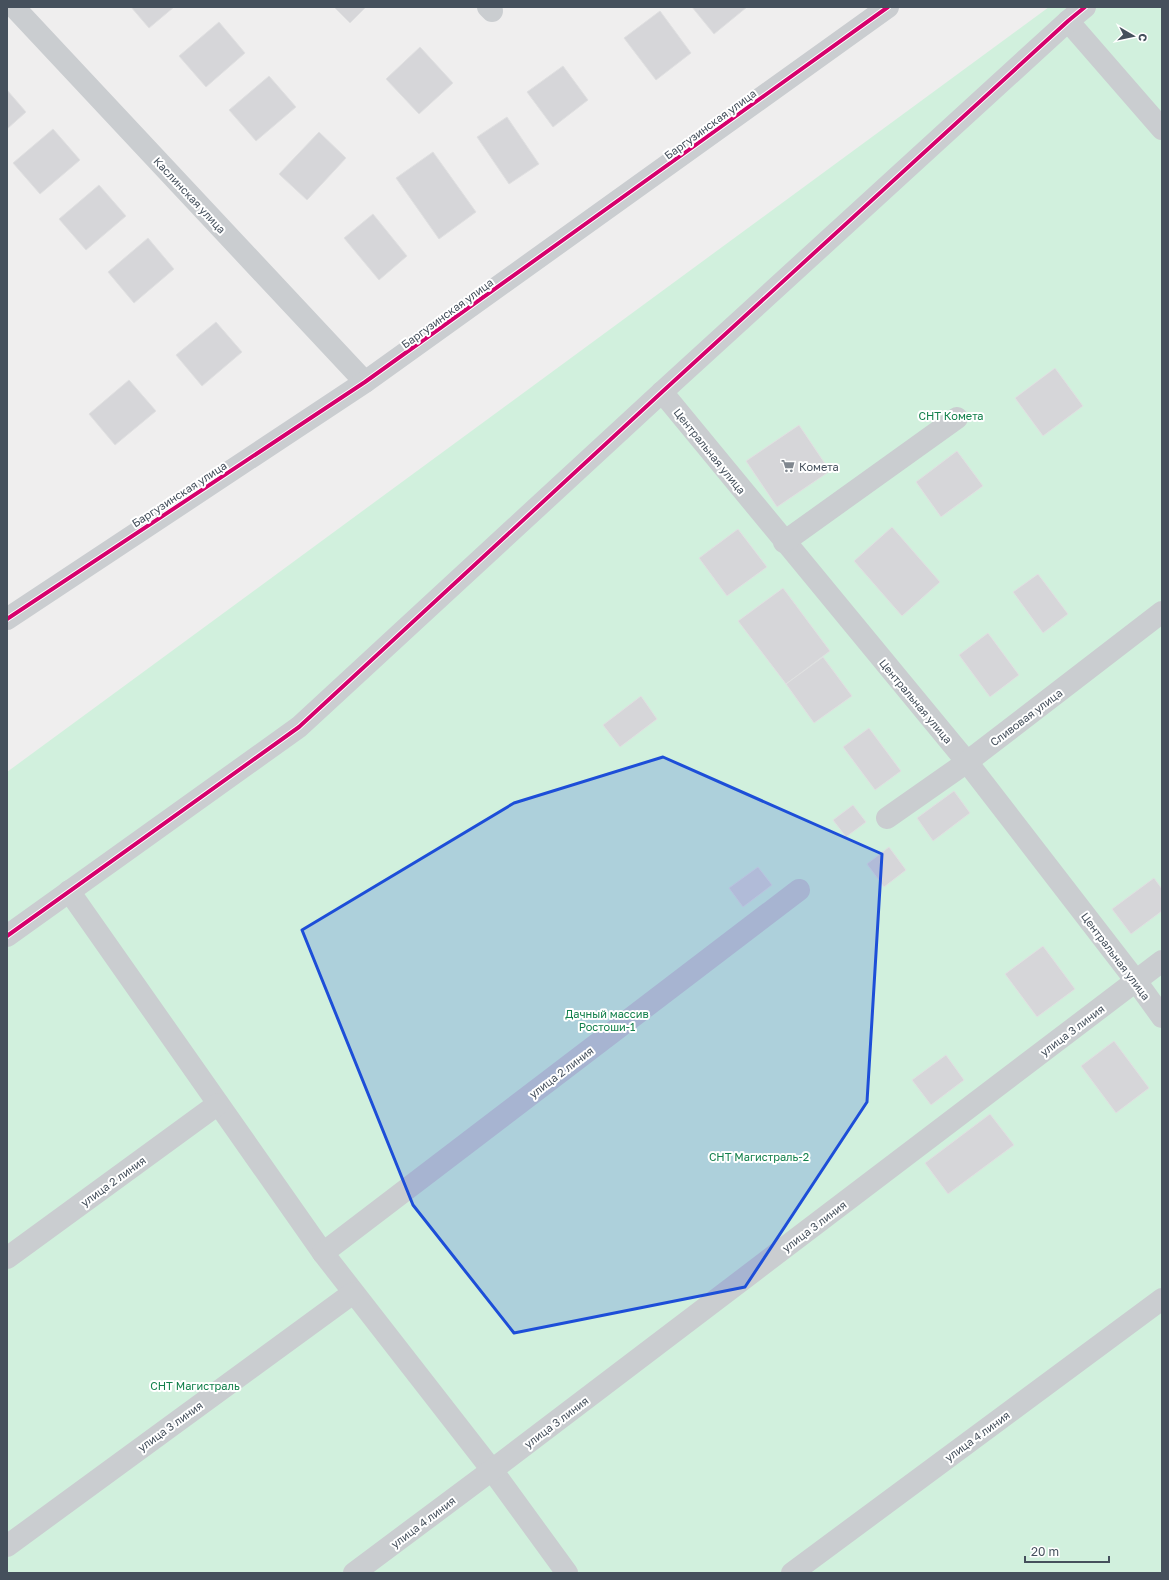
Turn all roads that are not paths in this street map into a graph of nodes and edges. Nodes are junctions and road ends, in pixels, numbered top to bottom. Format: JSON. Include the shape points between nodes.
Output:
{"nodes":[{"id":1,"x":14,"y":7,"type":"edge"},
{"id":2,"x":888,"y":7,"type":"edge"},
{"id":3,"x":1084,"y":7,"type":"edge"},
{"id":4,"x":1068,"y":21,"type":"junction"},
{"id":5,"x":1162,"y":129,"type":"edge"},
{"id":6,"x":365,"y":382,"type":"junction"},
{"id":7,"x":662,"y":392,"type":"junction"},
{"id":8,"x":957,"y":418,"type":"dead end"},
{"id":9,"x":784,"y":542,"type":"junction"},
{"id":10,"x":1162,"y":612,"type":"edge"},
{"id":11,"x":7,"y":619,"type":"edge"},
{"id":12,"x":967,"y":762,"type":"junction"},
{"id":13,"x":887,"y":818,"type":"dead end"},
{"id":14,"x":800,"y":890,"type":"dead end"},
{"id":15,"x":69,"y":891,"type":"junction"},
{"id":16,"x":7,"y":936,"type":"edge"},
{"id":17,"x":1162,"y":961,"type":"edge"},
{"id":18,"x":1136,"y":981,"type":"junction"},
{"id":19,"x":1162,"y":1017,"type":"edge"},
{"id":20,"x":218,"y":1104,"type":"junction"},
{"id":21,"x":323,"y":1253,"type":"junction"},
{"id":22,"x":7,"y":1258,"type":"edge"},
{"id":23,"x":353,"y":1293,"type":"junction"},
{"id":24,"x":1162,"y":1299,"type":"edge"},
{"id":25,"x":492,"y":1470,"type":"junction"},
{"id":26,"x":7,"y":1546,"type":"edge"},
{"id":27,"x":354,"y":1573,"type":"edge"},
{"id":28,"x":567,"y":1573,"type":"edge"},
{"id":29,"x":792,"y":1573,"type":"edge"}],
"edges":[{"from":1,"to":6,"type":"street","name":"Каслинская улица"},
{"from":2,"to":6,"type":"street","name":"Баргузинская улица"},
{"from":3,"to":4,"type":"street"},
{"from":4,"to":5,"type":"street"},
{"from":4,"to":7,"type":"street"},
{"from":6,"to":11,"type":"street","name":"Баргузинская улица"},
{"from":7,"to":9,"type":"street","name":"Центральная улица"},
{"from":7,"to":15,"type":"street","via":[[299,727]]},
{"from":8,"to":9,"type":"street"},
{"from":9,"to":12,"type":"street","name":"Центральная улица"},
{"from":10,"to":12,"type":"street","name":"Сливовая улица"},
{"from":12,"to":13,"type":"street","name":"Сливовая улица"},
{"from":12,"to":18,"type":"street","name":"Центральная улица"},
{"from":14,"to":21,"type":"street","name":"улица 2 линия"},
{"from":15,"to":16,"type":"street"},
{"from":15,"to":20,"type":"street"},
{"from":17,"to":18,"type":"street","name":"улица 3 линия"},
{"from":18,"to":19,"type":"street","name":"Центральная улица"},
{"from":18,"to":25,"type":"street","name":"улица 3 линия"},
{"from":20,"to":21,"type":"street"},
{"from":20,"to":22,"type":"street","name":"улица 2 линия"},
{"from":21,"to":23,"type":"street"},
{"from":23,"to":25,"type":"street"},
{"from":23,"to":26,"type":"street","name":"улица 3 линия"},
{"from":24,"to":29,"type":"street","name":"улица 4 линия"},
{"from":25,"to":27,"type":"street","name":"улица 4 линия"},
{"from":25,"to":28,"type":"street"}]}
